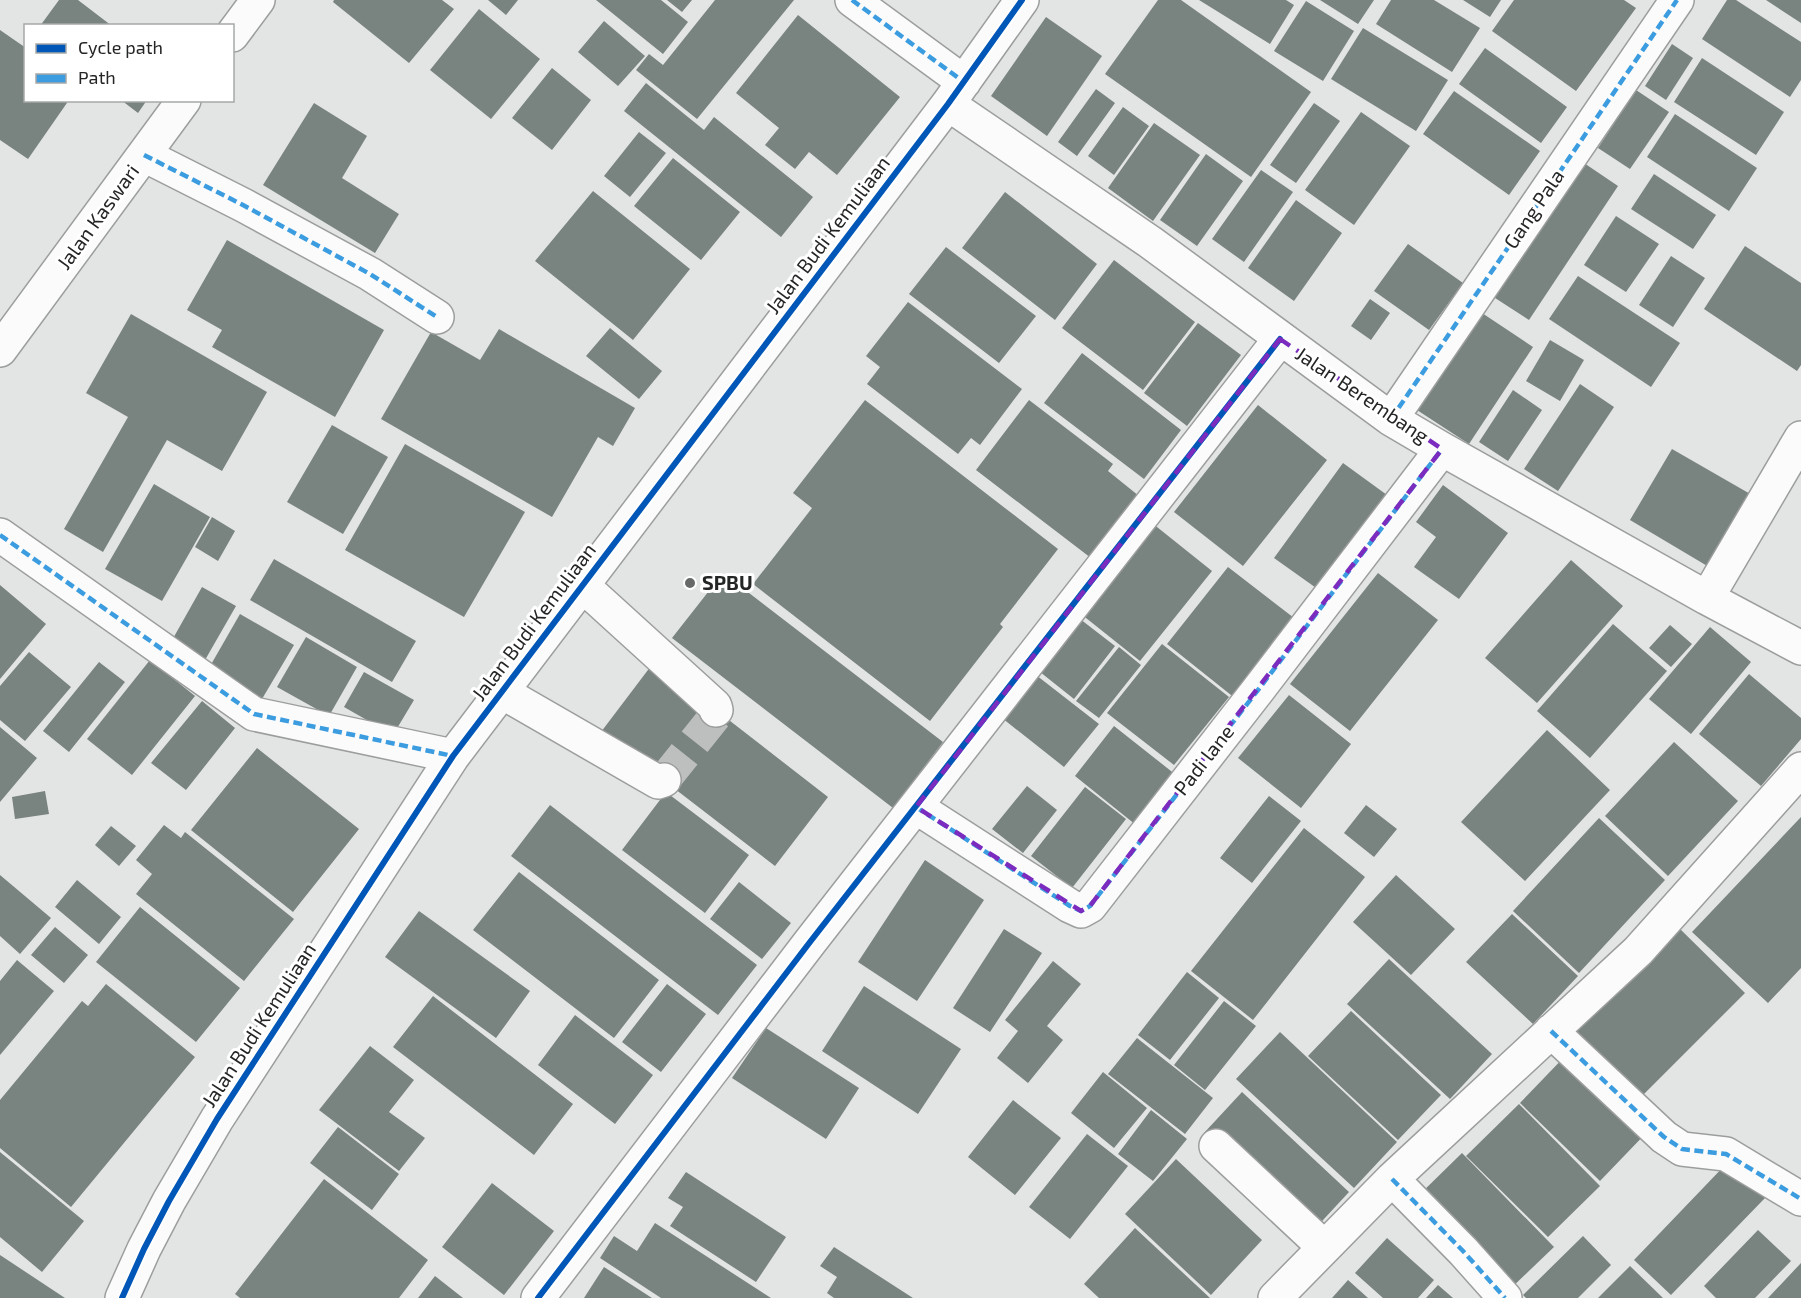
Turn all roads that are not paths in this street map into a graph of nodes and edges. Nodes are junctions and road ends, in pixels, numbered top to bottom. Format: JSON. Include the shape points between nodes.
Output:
{"nodes":[{"id":1,"x":258,"y":0,"type":"edge"},
{"id":2,"x":852,"y":0,"type":"edge"},
{"id":3,"x":1023,"y":0,"type":"edge"},
{"id":4,"x":1677,"y":0,"type":"edge"},
{"id":5,"x":234,"y":32,"type":"edge"},
{"id":6,"x":956,"y":93,"type":"junction"},
{"id":7,"x":183,"y":102,"type":"edge"},
{"id":8,"x":144,"y":155,"type":"junction"},
{"id":9,"x":437,"y":316,"type":"dead end"},
{"id":10,"x":1280,"y":339,"type":"junction"},
{"id":11,"x":6,"y":341,"type":"edge"},
{"id":12,"x":1391,"y":419,"type":"junction"},
{"id":13,"x":1801,"y":438,"type":"edge"},
{"id":14,"x":1442,"y":449,"type":"junction"},
{"id":15,"x":0,"y":535,"type":"edge"},
{"id":16,"x":583,"y":586,"type":"junction"},
{"id":17,"x":1707,"y":598,"type":"junction"},
{"id":18,"x":1801,"y":648,"type":"edge"},
{"id":19,"x":502,"y":692,"type":"junction"},
{"id":20,"x":716,"y":710,"type":"dead end"},
{"id":21,"x":453,"y":756,"type":"junction"},
{"id":22,"x":1801,"y":770,"type":"edge"},
{"id":23,"x":664,"y":780,"type":"dead end"},
{"id":24,"x":916,"y":807,"type":"junction"},
{"id":25,"x":1551,"y":1032,"type":"junction"},
{"id":26,"x":1216,"y":1146,"type":"dead end"},
{"id":27,"x":1392,"y":1179,"type":"junction"},
{"id":28,"x":1801,"y":1199,"type":"edge"},
{"id":29,"x":1324,"y":1247,"type":"junction"},
{"id":30,"x":122,"y":1298,"type":"edge"},
{"id":31,"x":538,"y":1298,"type":"edge"},
{"id":32,"x":1275,"y":1298,"type":"edge"},
{"id":33,"x":1505,"y":1298,"type":"edge"}],
"edges":[{"from":1,"to":5,"type":"street"},
{"from":2,"to":6,"type":"street","name":"Jalan Berembang"},
{"from":3,"to":6,"type":"street","name":"Jalan Budi Kemuliaan"},
{"from":4,"to":12,"type":"street","name":"Gang Pala"},
{"from":6,"to":10,"type":"street","name":"Jalan Berembang"},
{"from":6,"to":16,"type":"street","name":"Jalan Budi Kemuliaan"},
{"from":7,"to":8,"type":"street","name":"Jalan Kaswari"},
{"from":8,"to":9,"type":"street","via":[[243,204]]},
{"from":8,"to":11,"type":"street","name":"Jalan Kaswari"},
{"from":10,"to":12,"type":"street","name":"Jalan Berembang"},
{"from":10,"to":24,"type":"street"},
{"from":12,"to":14,"type":"street","name":"Jalan Berembang"},
{"from":13,"to":17,"type":"street"},
{"from":14,"to":17,"type":"street","name":"Jalan Berembang"},
{"from":14,"to":24,"type":"street","name":"Padi lane","via":[[1090,906],[1081,911],[1070,906]]},
{"from":15,"to":21,"type":"street","via":[[254,714]]},
{"from":16,"to":19,"type":"street","name":"Jalan Budi Kemuliaan"},
{"from":16,"to":20,"type":"street"},
{"from":17,"to":18,"type":"street","name":"Jalan Berembang"},
{"from":19,"to":21,"type":"street","name":"Jalan Budi Kemuliaan"},
{"from":19,"to":23,"type":"street","via":[[658,782]]},
{"from":21,"to":30,"type":"street","name":"Jalan Budi Kemuliaan","via":[[218,1119],[169,1201]]},
{"from":22,"to":25,"type":"street","via":[[1638,951]]},
{"from":24,"to":31,"type":"street"},
{"from":25,"to":27,"type":"street"},
{"from":25,"to":28,"type":"street","via":[[1664,1137],[1682,1149],[1726,1154]]},
{"from":26,"to":29,"type":"street"},
{"from":27,"to":29,"type":"street"},
{"from":27,"to":33,"type":"street"},
{"from":29,"to":32,"type":"street"}]}
